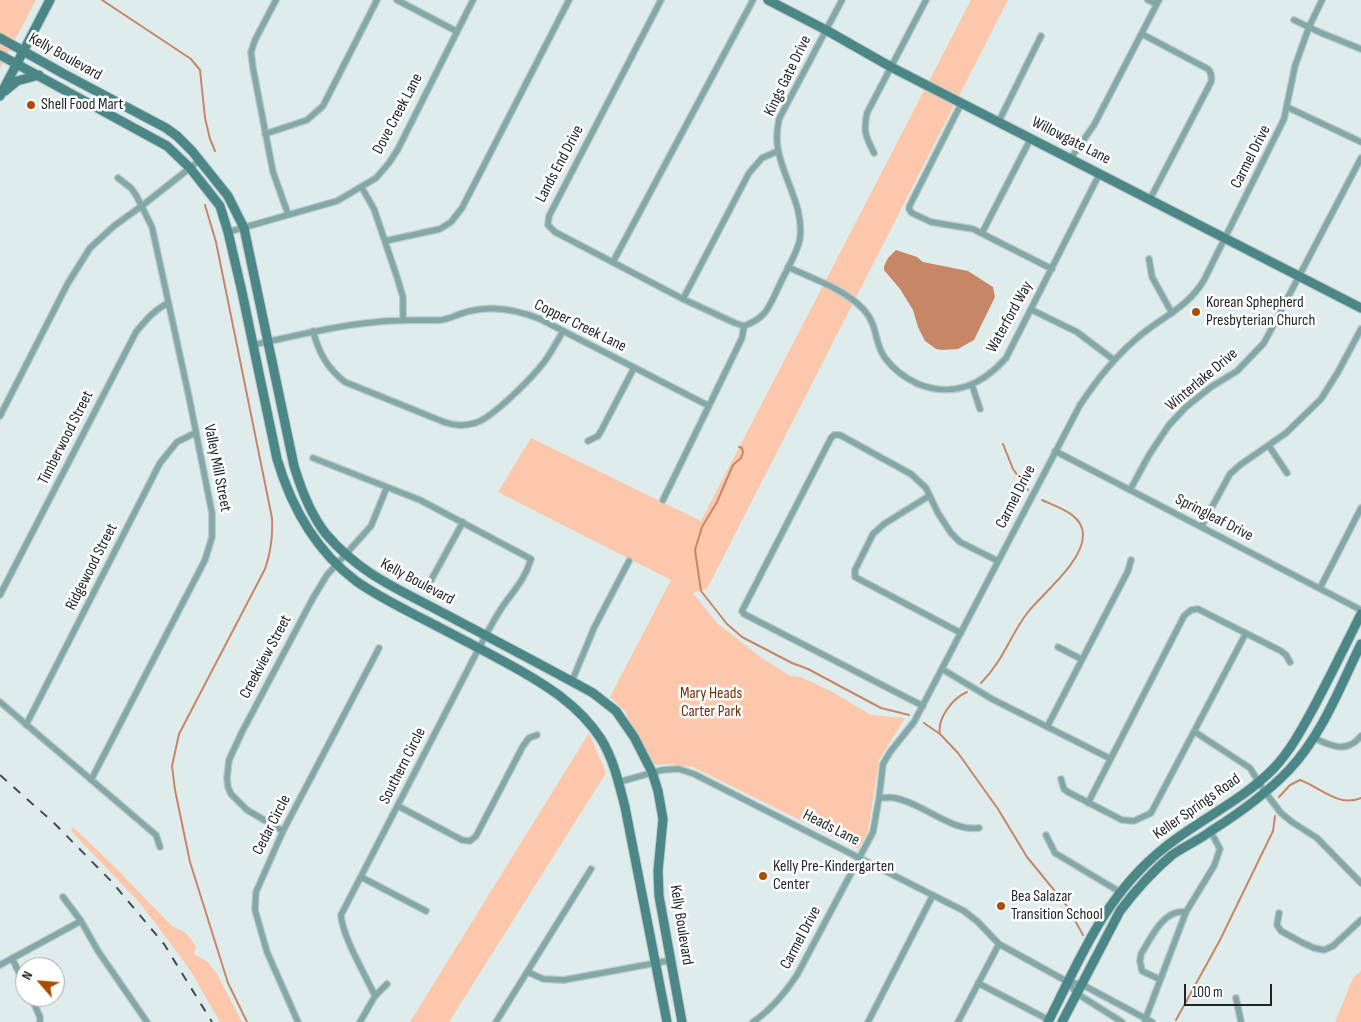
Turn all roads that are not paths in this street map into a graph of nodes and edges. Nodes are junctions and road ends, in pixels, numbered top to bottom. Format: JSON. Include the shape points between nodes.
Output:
{"nodes":[{"id":1,"x":50,"y":0,"type":"edge"},
{"id":2,"x":276,"y":0,"type":"edge"},
{"id":3,"x":377,"y":0,"type":"edge"},
{"id":4,"x":397,"y":0,"type":"edge"},
{"id":5,"x":473,"y":0,"type":"edge"},
{"id":6,"x":569,"y":0,"type":"edge"},
{"id":7,"x":661,"y":0,"type":"edge"},
{"id":8,"x":753,"y":0,"type":"edge"},
{"id":9,"x":768,"y":0,"type":"edge"},
{"id":10,"x":842,"y":0,"type":"edge"},
{"id":11,"x":926,"y":0,"type":"edge"},
{"id":12,"x":1148,"y":0,"type":"edge"},
{"id":13,"x":1322,"y":0,"type":"edge"},
{"id":14,"x":1158,"y":2,"type":"edge"},
{"id":15,"x":1294,"y":20,"type":"dead end"},
{"id":16,"x":1309,"y":27,"type":"junction"},
{"id":17,"x":826,"y":30,"type":"junction"},
{"id":18,"x":456,"y":31,"type":"junction"},
{"id":19,"x":1142,"y":34,"type":"junction"},
{"id":20,"x":1041,"y":36,"type":"dead end"},
{"id":21,"x":0,"y":38,"type":"edge"},
{"id":22,"x":1361,"y":49,"type":"edge"},
{"id":23,"x":24,"y":50,"type":"junction"},
{"id":24,"x":0,"y":55,"type":"edge"},
{"id":25,"x":17,"y":64,"type":"junction"},
{"id":26,"x":891,"y":66,"type":"junction"},
{"id":27,"x":39,"y":75,"type":"junction"},
{"id":28,"x":0,"y":95,"type":"edge"},
{"id":29,"x":962,"y":102,"type":"junction"},
{"id":30,"x":1288,"y":107,"type":"junction"},
{"id":31,"x":999,"y":121,"type":"junction"},
{"id":32,"x":265,"y":134,"type":"junction"},
{"id":33,"x":1031,"y":138,"type":"junction"},
{"id":34,"x":1361,"y":142,"type":"edge"},
{"id":35,"x":778,"y":151,"type":"junction"},
{"id":36,"x":874,"y":153,"type":"dead end"},
{"id":37,"x":1071,"y":158,"type":"junction"},
{"id":38,"x":1361,"y":158,"type":"edge"},
{"id":39,"x":200,"y":160,"type":"junction"},
{"id":40,"x":190,"y":168,"type":"junction"},
{"id":41,"x":1100,"y":173,"type":"junction"},
{"id":42,"x":118,"y":178,"type":"dead end"},
{"id":43,"x":362,"y":188,"type":"junction"},
{"id":44,"x":1150,"y":199,"type":"junction"},
{"id":45,"x":143,"y":205,"type":"junction"},
{"id":46,"x":288,"y":214,"type":"junction"},
{"id":47,"x":244,"y":228,"type":"junction"},
{"id":48,"x":228,"y":232,"type":"junction"},
{"id":49,"x":982,"y":233,"type":"junction"},
{"id":50,"x":1225,"y":238,"type":"junction"},
{"id":51,"x":385,"y":241,"type":"junction"},
{"id":52,"x":1149,"y":260,"type":"dead end"},
{"id":53,"x":613,"y":262,"type":"junction"},
{"id":54,"x":788,"y":267,"type":"junction"},
{"id":55,"x":1052,"y":269,"type":"junction"},
{"id":56,"x":1299,"y":276,"type":"junction"},
{"id":57,"x":684,"y":299,"type":"junction"},
{"id":58,"x":168,"y":303,"type":"junction"},
{"id":59,"x":1361,"y":308,"type":"edge"},
{"id":60,"x":1032,"y":310,"type":"junction"},
{"id":61,"x":1172,"y":313,"type":"junction"},
{"id":62,"x":403,"y":320,"type":"junction"},
{"id":63,"x":744,"y":326,"type":"junction"},
{"id":64,"x":1361,"y":329,"type":"edge"},
{"id":65,"x":313,"y":331,"type":"junction"},
{"id":66,"x":563,"y":331,"type":"junction"},
{"id":67,"x":268,"y":341,"type":"junction"},
{"id":68,"x":253,"y":345,"type":"junction"},
{"id":69,"x":1114,"y":360,"type":"junction"},
{"id":70,"x":634,"y":368,"type":"junction"},
{"id":71,"x":972,"y":385,"type":"junction"},
{"id":72,"x":709,"y":406,"type":"junction"},
{"id":73,"x":980,"y":409,"type":"dead end"},
{"id":74,"x":0,"y":416,"type":"edge"},
{"id":75,"x":195,"y":433,"type":"junction"},
{"id":76,"x":588,"y":441,"type":"dead end"},
{"id":77,"x":1269,"y":446,"type":"junction"},
{"id":78,"x":1055,"y":451,"type":"junction"},
{"id":79,"x":313,"y":458,"type":"dead end"},
{"id":80,"x":1287,"y":473,"type":"dead end"},
{"id":81,"x":386,"y":487,"type":"junction"},
{"id":82,"x":1130,"y":490,"type":"junction"},
{"id":83,"x":929,"y":496,"type":"junction"},
{"id":84,"x":663,"y":500,"type":"dead end"},
{"id":85,"x":1361,"y":508,"type":"edge"},
{"id":86,"x":463,"y":522,"type":"junction"},
{"id":87,"x":1201,"y":526,"type":"junction"},
{"id":88,"x":346,"y":554,"type":"junction"},
{"id":89,"x":1131,"y":560,"type":"dead end"},
{"id":90,"x":629,"y":561,"type":"dead end"},
{"id":91,"x":998,"y":562,"type":"junction"},
{"id":92,"x":337,"y":564,"type":"junction"},
{"id":93,"x":430,"y":582,"type":"dead end"},
{"id":94,"x":1320,"y":588,"type":"junction"},
{"id":95,"x":0,"y":595,"type":"edge"},
{"id":96,"x":1361,"y":610,"type":"edge"},
{"id":97,"x":1361,"y":614,"type":"edge"},
{"id":98,"x":961,"y":632,"type":"junction"},
{"id":99,"x":1246,"y":633,"type":"junction"},
{"id":100,"x":486,"y":636,"type":"junction"},
{"id":101,"x":1361,"y":644,"type":"edge"},
{"id":102,"x":1058,"y":647,"type":"dead end"},
{"id":103,"x":379,"y":648,"type":"dead end"},
{"id":104,"x":479,"y":648,"type":"junction"},
{"id":105,"x":1081,"y":659,"type":"junction"},
{"id":106,"x":1290,"y":662,"type":"dead end"},
{"id":107,"x":942,"y":669,"type":"junction"},
{"id":108,"x":572,"y":681,"type":"junction"},
{"id":109,"x":0,"y":702,"type":"edge"},
{"id":110,"x":922,"y":706,"type":"junction"},
{"id":111,"x":26,"y":725,"type":"junction"},
{"id":112,"x":1047,"y":727,"type":"junction"},
{"id":113,"x":1195,"y":732,"type":"junction"},
{"id":114,"x":537,"y":736,"type":"dead end"},
{"id":115,"x":1361,"y":736,"type":"edge"},
{"id":116,"x":1314,"y":738,"type":"junction"},
{"id":117,"x":1109,"y":758,"type":"junction"},
{"id":118,"x":652,"y":772,"type":"junction"},
{"id":119,"x":1062,"y":779,"type":"dead end"},
{"id":120,"x":91,"y":780,"type":"junction"},
{"id":121,"x":1258,"y":781,"type":"junction"},
{"id":122,"x":619,"y":782,"type":"junction"},
{"id":123,"x":1265,"y":792,"type":"junction"},
{"id":124,"x":879,"y":798,"type":"junction"},
{"id":125,"x":1088,"y":803,"type":"junction"},
{"id":126,"x":398,"y":806,"type":"junction"},
{"id":127,"x":979,"y":828,"type":"dead end"},
{"id":128,"x":283,"y":831,"type":"junction"},
{"id":129,"x":1211,"y":832,"type":"junction"},
{"id":130,"x":1046,"y":835,"type":"dead end"},
{"id":131,"x":160,"y":847,"type":"dead end"},
{"id":132,"x":859,"y":858,"type":"junction"},
{"id":133,"x":590,"y":869,"type":"dead end"},
{"id":134,"x":361,"y":877,"type":"junction"},
{"id":135,"x":1361,"y":883,"type":"edge"},
{"id":136,"x":1120,"y":892,"type":"junction"},
{"id":137,"x":933,"y":895,"type":"junction"},
{"id":138,"x":63,"y":897,"type":"dead end"},
{"id":139,"x":426,"y":912,"type":"dead end"},
{"id":140,"x":1186,"y":912,"type":"junction"},
{"id":141,"x":1279,"y":913,"type":"dead end"},
{"id":142,"x":1361,"y":920,"type":"edge"},
{"id":143,"x":81,"y":921,"type":"junction"},
{"id":144,"x":999,"y":944,"type":"junction"},
{"id":145,"x":12,"y":958,"type":"junction"},
{"id":146,"x":672,"y":960,"type":"junction"},
{"id":147,"x":655,"y":963,"type":"junction"},
{"id":148,"x":15,"y":964,"type":"edge"},
{"id":149,"x":0,"y":965,"type":"edge"},
{"id":150,"x":528,"y":972,"type":"junction"},
{"id":151,"x":1159,"y":979,"type":"junction"},
{"id":152,"x":1068,"y":982,"type":"junction"},
{"id":153,"x":978,"y":983,"type":"junction"},
{"id":154,"x":386,"y":984,"type":"dead end"},
{"id":155,"x":1081,"y":984,"type":"junction"},
{"id":156,"x":1076,"y":993,"type":"junction"},
{"id":157,"x":376,"y":996,"type":"junction"},
{"id":158,"x":1236,"y":998,"type":"dead end"},
{"id":159,"x":35,"y":1007,"type":"edge"},
{"id":160,"x":1145,"y":1020,"type":"edge"},
{"id":161,"x":1048,"y":1021,"type":"edge"},
{"id":162,"x":40,"y":1022,"type":"edge"},
{"id":163,"x":147,"y":1022,"type":"edge"},
{"id":164,"x":298,"y":1022,"type":"edge"},
{"id":165,"x":360,"y":1022,"type":"edge"},
{"id":166,"x":496,"y":1022,"type":"edge"},
{"id":167,"x":667,"y":1022,"type":"edge"},
{"id":168,"x":682,"y":1022,"type":"edge"},
{"id":169,"x":753,"y":1022,"type":"edge"},
{"id":170,"x":868,"y":1022,"type":"edge"},
{"id":171,"x":958,"y":1022,"type":"edge"},
{"id":172,"x":1062,"y":1022,"type":"edge"},
{"id":173,"x":1122,"y":1022,"type":"edge"},
{"id":174,"x":1152,"y":1022,"type":"edge"},
{"id":175,"x":1241,"y":1022,"type":"edge"}],
"edges":[{"from":1,"to":23,"type":"main road"},
{"from":2,"to":32,"type":"street","via":[[251,52]]},
{"from":3,"to":32,"type":"street","via":[[323,106],[307,120]]},
{"from":4,"to":18,"type":"street"},
{"from":5,"to":18,"type":"street","name":"Dove Creek Lane"},
{"from":6,"to":51,"type":"street","via":[[462,208],[451,222],[440,229]]},
{"from":7,"to":53,"type":"street","name":"Lands End Drive","via":[[548,216],[548,225],[555,232]]},
{"from":8,"to":53,"type":"street"},
{"from":9,"to":17,"type":"main road","name":"Willowgate Lane"},
{"from":10,"to":17,"type":"street","name":"Kings Gate Drive"},
{"from":11,"to":26,"type":"street"},
{"from":12,"to":14,"type":"street"},
{"from":13,"to":16,"type":"street","name":"Carmel Drive"},
{"from":14,"to":19,"type":"street"},
{"from":15,"to":16,"type":"street"},
{"from":16,"to":22,"type":"street"},
{"from":16,"to":30,"type":"street","name":"Carmel Drive","via":[[1292,75]]},
{"from":17,"to":26,"type":"main road","name":"Willowgate Lane"},
{"from":17,"to":35,"type":"street","name":"Kings Gate Drive","via":[[779,119]]},
{"from":18,"to":43,"type":"street","name":"Dove Creek Lane","via":[[398,149],[376,178]]},
{"from":19,"to":37,"type":"street","via":[[1094,125]]},
{"from":19,"to":44,"type":"street","via":[[1208,69],[1212,77]]},
{"from":20,"to":31,"type":"street"},
{"from":21,"to":23,"type":"main road","name":"Kelly Boulevard"},
{"from":23,"to":25,"type":"main road"},
{"from":23,"to":39,"type":"main road","name":"Kelly Boulevard","via":[[166,128]]},
{"from":24,"to":25,"type":"main road","name":"Kelly Boulevard"},
{"from":25,"to":27,"type":"main road","name":"Kelly Boulevard"},
{"from":25,"to":28,"type":"main road"},
{"from":26,"to":29,"type":"main road","name":"Willowgate Lane"},
{"from":26,"to":36,"type":"street","via":[[867,113],[866,138]]},
{"from":27,"to":28,"type":"main road","via":[[17,81]]},
{"from":27,"to":40,"type":"main road","name":"Kelly Boulevard","via":[[162,143]]},
{"from":29,"to":31,"type":"main road","name":"Willowgate Lane"},
{"from":29,"to":49,"type":"street","via":[[910,209],[924,220]]},
{"from":30,"to":34,"type":"street"},
{"from":30,"to":50,"type":"street","name":"Carmel Drive","via":[[1280,130]]},
{"from":31,"to":33,"type":"main road","name":"Willowgate Lane"},
{"from":32,"to":46,"type":"street","via":[[277,185]]},
{"from":33,"to":37,"type":"main road","name":"Willowgate Lane"},
{"from":33,"to":49,"type":"street"},
{"from":35,"to":54,"type":"street","name":"Kings Gate Drive","via":[[800,226],[800,240]]},
{"from":35,"to":57,"type":"street","via":[[762,158],[748,173]]},
{"from":37,"to":41,"type":"main road","name":"Willowgate Lane"},
{"from":38,"to":56,"type":"street","name":"Winterlake Drive"},
{"from":39,"to":40,"type":"street"},
{"from":39,"to":47,"type":"main road","name":"Kelly Boulevard","via":[[228,196]]},
{"from":40,"to":45,"type":"street"},
{"from":40,"to":48,"type":"main road","name":"Kelly Boulevard","via":[[220,206]]},
{"from":41,"to":44,"type":"main road","name":"Willowgate Lane"},
{"from":41,"to":55,"type":"street","name":"Waterford Way"},
{"from":42,"to":45,"type":"street","name":"Valley Mill Street"},
{"from":43,"to":46,"type":"street","name":"Dove Creek Lane","via":[[336,201]]},
{"from":43,"to":51,"type":"street","via":[[374,209]]},
{"from":44,"to":50,"type":"main road","name":"Willowgate Lane"},
{"from":45,"to":58,"type":"street","name":"Valley Mill Street","via":[[152,227]]},
{"from":45,"to":74,"type":"street","via":[[102,235],[79,263]]},
{"from":46,"to":47,"type":"street","name":"Dove Creek Lane"},
{"from":47,"to":48,"type":"street","name":"Dove Creek Lane"},
{"from":47,"to":67,"type":"main road","name":"Kelly Boulevard"},
{"from":48,"to":68,"type":"main road","name":"Kelly Boulevard"},
{"from":49,"to":55,"type":"street"},
{"from":50,"to":56,"type":"main road","name":"Willowgate Lane"},
{"from":50,"to":61,"type":"street","name":"Carmel Drive","via":[[1198,291]]},
{"from":51,"to":62,"type":"street","via":[[403,297]]},
{"from":52,"to":61,"type":"street","via":[[1152,277]]},
{"from":53,"to":57,"type":"street","name":"Lands End Drive"},
{"from":54,"to":63,"type":"street","name":"Kings Gate Drive","via":[[767,310],[758,321]]},
{"from":54,"to":71,"type":"street","name":"Waterford Way","via":[[845,295],[863,309],[873,321],[885,358],[908,380],[939,390]]},
{"from":55,"to":60,"type":"street","name":"Waterford Way"},
{"from":56,"to":59,"type":"main road","name":"Willowgate Lane"},
{"from":56,"to":82,"type":"street","name":"Winterlake Drive","via":[[1259,349],[1237,371],[1211,387],[1169,425]]},
{"from":57,"to":63,"type":"street","name":"Lands End Drive"},
{"from":58,"to":75,"type":"street","name":"Valley Mill Street"},
{"from":58,"to":95,"type":"street","name":"Timberwood Street","via":[[157,309],[136,332]]},
{"from":60,"to":69,"type":"street","via":[[1077,332]]},
{"from":60,"to":71,"type":"street","name":"Waterford Way","via":[[998,368]]},
{"from":61,"to":69,"type":"street","name":"Carmel Drive"},
{"from":62,"to":65,"type":"street","name":"Copper Creek Lane"},
{"from":62,"to":66,"type":"street","name":"Copper Creek Lane","via":[[443,320],[469,311],[502,308],[533,316]]},
{"from":63,"to":72,"type":"street","via":[[742,338]]},
{"from":64,"to":77,"type":"street","via":[[1321,399]]},
{"from":65,"to":66,"type":"street","via":[[325,363],[345,382],[458,425],[477,423],[491,414],[535,373]]},
{"from":65,"to":67,"type":"street","name":"Copper Creek Lane"},
{"from":66,"to":70,"type":"street","name":"Copper Creek Lane"},
{"from":67,"to":68,"type":"street","name":"Copper Creek Lane"},
{"from":67,"to":88,"type":"main road","name":"Kelly Boulevard","via":[[299,483],[325,532]]},
{"from":68,"to":92,"type":"main road","name":"Kelly Boulevard","via":[[284,482],[301,518]]},
{"from":69,"to":78,"type":"street","name":"Carmel Drive","via":[[1080,404]]},
{"from":70,"to":72,"type":"street","name":"Copper Creek Lane"},
{"from":70,"to":76,"type":"street","via":[[598,436]]},
{"from":71,"to":73,"type":"street"},
{"from":72,"to":84,"type":"street"},
{"from":75,"to":111,"type":"street","name":"Ridgewood Street","via":[[177,442],[160,463]]},
{"from":75,"to":120,"type":"street","name":"Valley Mill Street","via":[[212,513],[209,550]]},
{"from":77,"to":80,"type":"street"},
{"from":77,"to":87,"type":"street","via":[[1230,474]]},
{"from":78,"to":82,"type":"street","name":"Springleaf Drive"},
{"from":78,"to":91,"type":"street","name":"Carmel Drive"},
{"from":79,"to":81,"type":"street"},
{"from":81,"to":86,"type":"street"},
{"from":81,"to":88,"type":"street","name":"Creekview Street","via":[[371,526]]},
{"from":82,"to":87,"type":"street","name":"Springleaf Drive"},
{"from":83,"to":91,"type":"street","via":[[944,524],[960,542]]},
{"from":83,"to":98,"type":"street","via":[[884,524],[874,534],[855,570],[855,577]]},
{"from":83,"to":110,"type":"street","via":[[926,488],[911,474],[840,435],[834,435],[742,611]]},
{"from":85,"to":94,"type":"street"},
{"from":86,"to":93,"type":"street"},
{"from":86,"to":100,"type":"street","name":"Southern Circle","via":[[531,559],[518,588]]},
{"from":87,"to":94,"type":"street","name":"Springleaf Drive"},
{"from":88,"to":92,"type":"street","name":"Creekview Street"},
{"from":88,"to":100,"type":"main road","name":"Kelly Boulevard","via":[[381,581]]},
{"from":89,"to":105,"type":"street"},
{"from":90,"to":108,"type":"street","via":[[594,628]]},
{"from":91,"to":98,"type":"street","name":"Carmel Drive"},
{"from":92,"to":104,"type":"main road","name":"Kelly Boulevard","via":[[374,593]]},
{"from":92,"to":128,"type":"street","name":"Creekview Street","via":[[313,598],[231,753],[227,767],[228,787],[238,803]]},
{"from":94,"to":96,"type":"street","name":"Springleaf Drive"},
{"from":97,"to":121,"type":"main road","name":"Keller Springs Road","via":[[1301,730],[1274,768]]},
{"from":98,"to":107,"type":"street","name":"Carmel Drive"},
{"from":99,"to":106,"type":"street","via":[[1286,654]]},
{"from":99,"to":113,"type":"street"},
{"from":99,"to":117,"type":"street","via":[[1198,609],[1187,613]]},
{"from":100,"to":104,"type":"street","name":"Southern Circle"},
{"from":100,"to":108,"type":"main road","name":"Kelly Boulevard"},
{"from":101,"to":116,"type":"main road","name":"Keller Springs Road"},
{"from":102,"to":105,"type":"street"},
{"from":103,"to":128,"type":"street","name":"Cedar Circle"},
{"from":104,"to":122,"type":"main road","name":"Kelly Boulevard","via":[[549,687],[579,712],[601,740]]},
{"from":104,"to":126,"type":"street","name":"Southern Circle"},
{"from":105,"to":112,"type":"street"},
{"from":107,"to":110,"type":"street","name":"Carmel Drive"},
{"from":107,"to":112,"type":"street"},
{"from":108,"to":118,"type":"main road","name":"Kelly Boulevard","via":[[616,711]]},
{"from":109,"to":111,"type":"street"},
{"from":110,"to":124,"type":"street","name":"Carmel Drive","via":[[883,764]]},
{"from":111,"to":120,"type":"street"},
{"from":112,"to":117,"type":"street"},
{"from":113,"to":121,"type":"street","via":[[1250,768]]},
{"from":113,"to":125,"type":"street","via":[[1155,806],[1143,818],[1134,821],[1119,819]]},
{"from":114,"to":126,"type":"street","via":[[528,738],[476,836],[470,841],[462,840]]},
{"from":115,"to":116,"type":"street","via":[[1354,743],[1340,747]]},
{"from":116,"to":123,"type":"main road","name":"Keller Springs Road","via":[[1292,766]]},
{"from":117,"to":125,"type":"street"},
{"from":118,"to":122,"type":"street","name":"Heads Lane"},
{"from":118,"to":132,"type":"street","name":"Heads Lane","via":[[679,769],[694,774]]},
{"from":118,"to":146,"type":"main road","name":"Kelly Boulevard","via":[[662,819],[659,896]]},
{"from":119,"to":125,"type":"street","via":[[1064,789]]},
{"from":120,"to":131,"type":"street","via":[[156,836]]},
{"from":121,"to":123,"type":"street"},
{"from":121,"to":136,"type":"main road","name":"Keller Springs Road","via":[[1232,803],[1164,848]]},
{"from":122,"to":147,"type":"main road","name":"Kelly Boulevard"},
{"from":123,"to":129,"type":"main road","name":"Keller Springs Road"},
{"from":123,"to":135,"type":"street","via":[[1281,813],[1317,838]]},
{"from":124,"to":127,"type":"street","via":[[904,800],[961,828]]},
{"from":124,"to":132,"type":"street","name":"Carmel Drive","via":[[873,832]]},
{"from":126,"to":134,"type":"street","name":"Southern Circle"},
{"from":128,"to":164,"type":"street","name":"Cedar Circle","via":[[260,880],[255,910],[267,952]]},
{"from":129,"to":140,"type":"street","via":[[1220,849],[1214,866]]},
{"from":129,"to":155,"type":"main road","name":"Keller Springs Road","via":[[1172,856],[1132,896],[1120,911]]},
{"from":130,"to":136,"type":"street","via":[[1055,854]]},
{"from":132,"to":137,"type":"street","name":"Heads Lane"},
{"from":132,"to":169,"type":"street","name":"Carmel Drive","via":[[798,975],[786,992]]},
{"from":133,"to":150,"type":"street"},
{"from":134,"to":139,"type":"street"},
{"from":134,"to":157,"type":"street","name":"Southern Circle","via":[[341,919]]},
{"from":136,"to":152,"type":"main road","name":"Keller Springs Road","via":[[1098,923]]},
{"from":137,"to":144,"type":"street","name":"Heads Lane","via":[[978,922]]},
{"from":137,"to":170,"type":"street"},
{"from":138,"to":143,"type":"street"},
{"from":140,"to":151,"type":"street"},
{"from":140,"to":151,"type":"street","via":[[1172,913],[1141,954],[1142,971]]},
{"from":141,"to":142,"type":"street","via":[[1277,925],[1281,931],[1324,950],[1333,946]]},
{"from":143,"to":145,"type":"street"},
{"from":143,"to":163,"type":"street"},
{"from":144,"to":152,"type":"street","name":"Heads Lane"},
{"from":144,"to":153,"type":"street"},
{"from":145,"to":148,"type":"street"},
{"from":145,"to":149,"type":"street"},
{"from":146,"to":147,"type":"street"},
{"from":146,"to":168,"type":"main road","name":"Kelly Boulevard"},
{"from":147,"to":150,"type":"street","via":[[564,980],[543,979]]},
{"from":147,"to":167,"type":"main road","name":"Kelly Boulevard"},
{"from":150,"to":166,"type":"street"},
{"from":151,"to":160,"type":"street"},
{"from":152,"to":155,"type":"street"},
{"from":152,"to":156,"type":"street"},
{"from":152,"to":161,"type":"main road","name":"Keller Springs Road"},
{"from":153,"to":161,"type":"street"},
{"from":153,"to":171,"type":"street"},
{"from":154,"to":157,"type":"street"},
{"from":155,"to":156,"type":"main road","name":"Keller Springs Road"},
{"from":155,"to":160,"type":"street"},
{"from":156,"to":172,"type":"main road","name":"Keller Springs Road"},
{"from":156,"to":173,"type":"street"},
{"from":157,"to":165,"type":"street"},
{"from":158,"to":175,"type":"street"},
{"from":159,"to":162,"type":"street"},
{"from":160,"to":174,"type":"street"}]}
